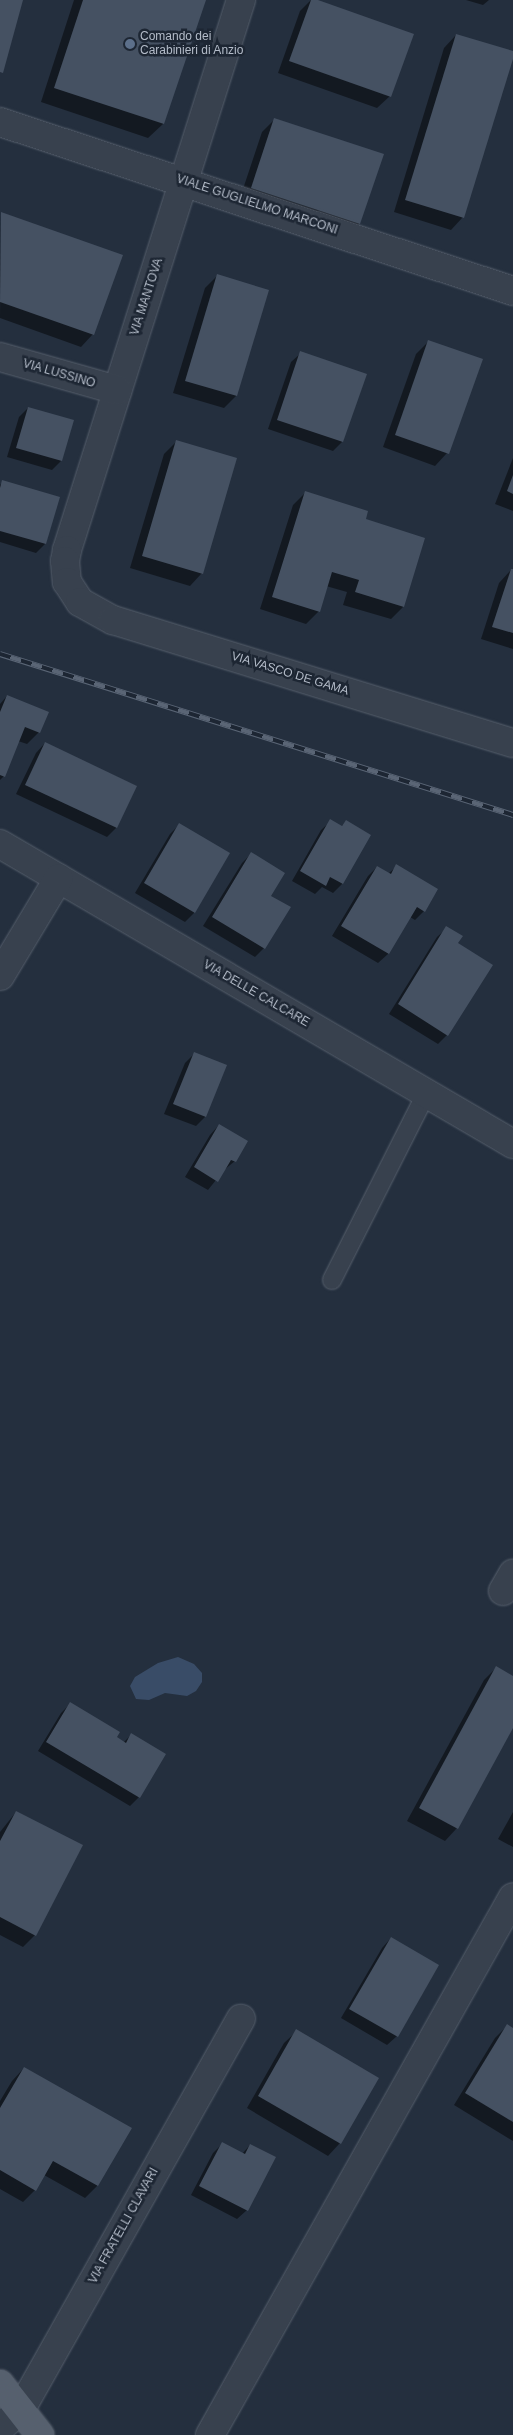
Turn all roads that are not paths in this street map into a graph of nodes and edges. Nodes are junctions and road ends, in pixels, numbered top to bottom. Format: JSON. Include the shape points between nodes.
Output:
{"nodes":[{"id":1,"x":241,"y":0,"type":"edge"},
{"id":2,"x":0,"y":122,"type":"edge"},
{"id":3,"x":184,"y":181,"type":"junction"},
{"id":4,"x":513,"y":291,"type":"edge"},
{"id":5,"x":0,"y":357,"type":"edge"},
{"id":6,"x":117,"y":390,"type":"junction"},
{"id":7,"x":73,"y":594,"type":"joint"},
{"id":8,"x":513,"y":743,"type":"edge"},
{"id":9,"x":0,"y":844,"type":"edge"},
{"id":10,"x":59,"y":878,"type":"junction"},
{"id":11,"x":0,"y":976,"type":"edge"},
{"id":12,"x":426,"y":1094,"type":"junction"},
{"id":13,"x":513,"y":1144,"type":"edge"},
{"id":14,"x":332,"y":1280,"type":"dead end"},
{"id":15,"x":513,"y":1897,"type":"edge"},
{"id":16,"x":241,"y":2019,"type":"dead end"},
{"id":17,"x":0,"y":2384,"type":"edge"},
{"id":18,"x":20,"y":2409,"type":"junction"},
{"id":19,"x":0,"y":2428,"type":"edge"},
{"id":20,"x":40,"y":2435,"type":"edge"},
{"id":21,"x":210,"y":2435,"type":"edge"}],
"edges":[{"from":1,"to":3,"type":"street","name":"VIA MANTOVA"},
{"from":2,"to":3,"type":"street","name":"VIALE GUGLIELMO MARCONI"},
{"from":3,"to":4,"type":"street","name":"VIALE GUGLIELMO MARCONI"},
{"from":3,"to":6,"type":"street","name":"VIA MANTOVA"},
{"from":5,"to":6,"type":"street","name":"VIA LUSSINO"},
{"from":6,"to":7,"type":"street","name":"VIA MANTOVA","via":[[67,550],[65,570]]},
{"from":7,"to":8,"type":"street","name":"VIA VASCO DE GAMA","via":[[92,610],[113,620]]},
{"from":9,"to":10,"type":"street","name":"VIA DELLE CALCARE"},
{"from":10,"to":11,"type":"street"},
{"from":10,"to":12,"type":"street","name":"VIA DELLE CALCARE"},
{"from":12,"to":13,"type":"street","name":"VIA DELLE CALCARE"},
{"from":12,"to":14,"type":"lane"},
{"from":15,"to":21,"type":"street"},
{"from":16,"to":18,"type":"street","name":"VIA FRATELLI CLAVARI"},
{"from":17,"to":18,"type":"main road"},
{"from":18,"to":19,"type":"street","name":"VIA FRATELLI CLAVARI"},
{"from":18,"to":20,"type":"main road"}]}
